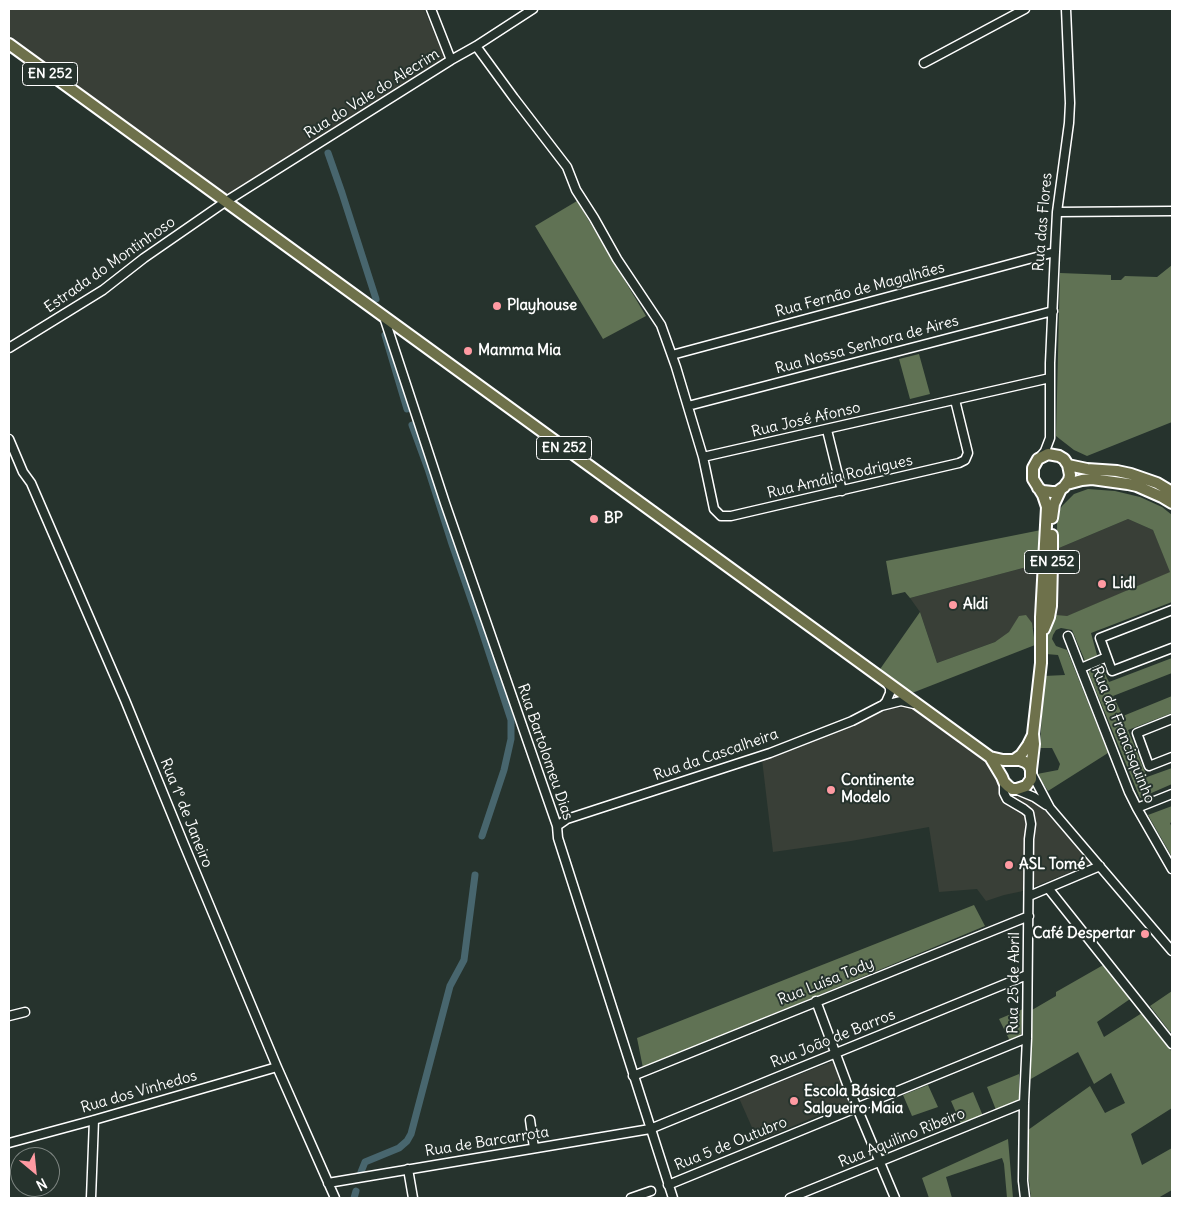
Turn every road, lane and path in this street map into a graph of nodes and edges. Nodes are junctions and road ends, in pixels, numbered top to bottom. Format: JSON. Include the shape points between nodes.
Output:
{"nodes":[{"id":1,"x":431,"y":9,"type":"edge"},
{"id":2,"x":533,"y":9,"type":"edge"},
{"id":3,"x":1025,"y":9,"type":"edge"},
{"id":4,"x":1066,"y":9,"type":"edge"},
{"id":5,"x":9,"y":44,"type":"edge"},
{"id":6,"x":476,"y":46,"type":"junction"},
{"id":7,"x":451,"y":60,"type":"junction"},
{"id":8,"x":924,"y":63,"type":"dead end"},
{"id":9,"x":225,"y":202,"type":"junction"},
{"id":10,"x":1172,"y":210,"type":"edge"},
{"id":11,"x":1057,"y":212,"type":"junction"},
{"id":12,"x":1054,"y":252,"type":"junction"},
{"id":13,"x":1053,"y":310,"type":"junction"},
{"id":14,"x":384,"y":317,"type":"junction"},
{"id":15,"x":9,"y":348,"type":"edge"},
{"id":16,"x":672,"y":355,"type":"junction"},
{"id":17,"x":1050,"y":378,"type":"junction"},
{"id":18,"x":955,"y":400,"type":"junction"},
{"id":19,"x":688,"y":406,"type":"junction"},
{"id":20,"x":827,"y":430,"type":"junction"},
{"id":21,"x":1050,"y":438,"type":"junction"},
{"id":22,"x":9,"y":439,"type":"edge"},
{"id":23,"x":1059,"y":456,"type":"junction"},
{"id":24,"x":703,"y":457,"type":"junction"},
{"id":25,"x":1038,"y":459,"type":"junction"},
{"id":26,"x":1068,"y":464,"type":"junction"},
{"id":27,"x":1064,"y":487,"type":"junction"},
{"id":28,"x":1038,"y":488,"type":"junction"},
{"id":29,"x":842,"y":491,"type":"junction"},
{"id":30,"x":1172,"y":492,"type":"edge"},
{"id":31,"x":1172,"y":503,"type":"edge"},
{"id":32,"x":1172,"y":610,"type":"edge"},
{"id":33,"x":1042,"y":634,"type":"junction"},
{"id":34,"x":1068,"y":636,"type":"dead end"},
{"id":35,"x":1172,"y":648,"type":"edge"},
{"id":36,"x":1107,"y":656,"type":"junction"},
{"id":37,"x":1081,"y":668,"type":"junction"},
{"id":38,"x":887,"y":683,"type":"junction"},
{"id":39,"x":916,"y":704,"type":"junction"},
{"id":40,"x":881,"y":706,"type":"junction"},
{"id":41,"x":1172,"y":719,"type":"edge"},
{"id":42,"x":1034,"y":734,"type":"junction"},
{"id":43,"x":1172,"y":757,"type":"edge"},
{"id":44,"x":990,"y":758,"type":"junction"},
{"id":45,"x":1013,"y":760,"type":"junction"},
{"id":46,"x":1031,"y":772,"type":"junction"},
{"id":47,"x":1003,"y":779,"type":"junction"},
{"id":48,"x":1012,"y":789,"type":"junction"},
{"id":49,"x":1172,"y":794,"type":"edge"},
{"id":50,"x":1050,"y":808,"type":"junction"},
{"id":51,"x":1137,"y":808,"type":"junction"},
{"id":52,"x":557,"y":826,"type":"junction"},
{"id":53,"x":1100,"y":866,"type":"junction"},
{"id":54,"x":1172,"y":869,"type":"edge"},
{"id":55,"x":1048,"y":888,"type":"junction"},
{"id":56,"x":1029,"y":896,"type":"junction"},
{"id":57,"x":1029,"y":916,"type":"junction"},
{"id":58,"x":1172,"y":951,"type":"edge"},
{"id":59,"x":1027,"y":976,"type":"junction"},
{"id":60,"x":816,"y":1001,"type":"junction"},
{"id":61,"x":25,"y":1012,"type":"dead end"},
{"id":62,"x":9,"y":1016,"type":"edge"},
{"id":63,"x":1027,"y":1038,"type":"junction"},
{"id":64,"x":1172,"y":1044,"type":"edge"},
{"id":65,"x":835,"y":1053,"type":"junction"},
{"id":66,"x":277,"y":1066,"type":"junction"},
{"id":67,"x":633,"y":1076,"type":"junction"},
{"id":68,"x":1024,"y":1103,"type":"junction"},
{"id":69,"x":857,"y":1107,"type":"junction"},
{"id":70,"x":94,"y":1120,"type":"junction"},
{"id":71,"x":530,"y":1120,"type":"dead end"},
{"id":72,"x":650,"y":1128,"type":"junction"},
{"id":73,"x":9,"y":1143,"type":"edge"},
{"id":74,"x":534,"y":1148,"type":"junction"},
{"id":75,"x":879,"y":1162,"type":"junction"},
{"id":76,"x":408,"y":1169,"type":"junction"},
{"id":77,"x":328,"y":1183,"type":"junction"},
{"id":78,"x":668,"y":1185,"type":"junction"},
{"id":79,"x":651,"y":1191,"type":"dead end"},
{"id":80,"x":91,"y":1198,"type":"edge"},
{"id":81,"x":335,"y":1198,"type":"edge"},
{"id":82,"x":413,"y":1198,"type":"edge"},
{"id":83,"x":631,"y":1198,"type":"edge"},
{"id":84,"x":673,"y":1198,"type":"edge"},
{"id":85,"x":790,"y":1198,"type":"edge"},
{"id":86,"x":895,"y":1198,"type":"edge"},
{"id":87,"x":1025,"y":1198,"type":"edge"}],
"edges":[{"from":1,"to":7,"type":"street"},
{"from":2,"to":6,"type":"street","name":"Rua do Vale do Alecrim"},
{"from":3,"to":8,"type":"street"},
{"from":4,"to":11,"type":"street","name":"Rua das Flores","via":[[1070,103]]},
{"from":5,"to":9,"type":"main road","number":"EN 252"},
{"from":6,"to":7,"type":"street","name":"Rua do Vale do Alecrim"},
{"from":6,"to":16,"type":"street","via":[[567,167],[576,190],[617,259],[661,325]]},
{"from":7,"to":9,"type":"street","name":"Rua do Vale do Alecrim"},
{"from":9,"to":14,"type":"main road","number":"EN 252"},
{"from":9,"to":15,"type":"street","name":"Estrada do Montinhoso","via":[[103,290]]},
{"from":10,"to":11,"type":"street"},
{"from":11,"to":12,"type":"street","name":"Rua das Flores"},
{"from":12,"to":13,"type":"street","name":"Rua das Flores"},
{"from":12,"to":16,"type":"street","name":"Rua Fernão de Magalhães"},
{"from":13,"to":17,"type":"street","name":"Rua das Flores"},
{"from":13,"to":19,"type":"street","name":"Rua Nossa Senhora de Aires"},
{"from":14,"to":38,"type":"main road","number":"EN 252"},
{"from":14,"to":52,"type":"street","name":"Rua Bartolomeu Dias"},
{"from":16,"to":19,"type":"street"},
{"from":17,"to":18,"type":"street","name":"Rua José Afonso"},
{"from":17,"to":21,"type":"street","name":"Rua das Flores"},
{"from":18,"to":20,"type":"street","name":"Rua José Afonso"},
{"from":18,"to":29,"type":"street","name":"Rua Amália Rodrigues","via":[[968,453],[965,460]]},
{"from":19,"to":24,"type":"street"},
{"from":20,"to":24,"type":"street","name":"Rua José Afonso"},
{"from":20,"to":29,"type":"street"},
{"from":21,"to":23,"type":"street"},
{"from":21,"to":25,"type":"street"},
{"from":22,"to":66,"type":"street","name":"Rua 1º de Janeiro","via":[[121,691]]},
{"from":23,"to":25,"type":"main road","via":[[1048,454]]},
{"from":23,"to":26,"type":"main road"},
{"from":24,"to":29,"type":"street","name":"Rua Amália Rodrigues","via":[[714,509],[721,516]]},
{"from":25,"to":28,"type":"main road","number":"EN 252","via":[[1032,474]]},
{"from":26,"to":27,"type":"main road","number":"EN 252","via":[[1070,475]]},
{"from":26,"to":30,"type":"main road","via":[[1131,474]]},
{"from":27,"to":28,"type":"main road","via":[[1052,492]]},
{"from":27,"to":31,"type":"main road","via":[[1092,479],[1128,484]]},
{"from":27,"to":33,"type":"main road","number":"EN 252","via":[[1052,512],[1051,608]]},
{"from":28,"to":33,"type":"main road","number":"EN 252","via":[[1046,507]]},
{"from":32,"to":36,"type":"street","via":[[1100,638]]},
{"from":33,"to":42,"type":"main road","number":"EN 252"},
{"from":34,"to":37,"type":"street","name":"Rua do Francisquinho"},
{"from":35,"to":36,"type":"street","via":[[1112,671]]},
{"from":36,"to":37,"type":"street"},
{"from":37,"to":51,"type":"street","name":"Rua do Francisquinho"},
{"from":38,"to":39,"type":"main road","number":"EN 252"},
{"from":38,"to":40,"type":"street","via":[[890,694]]},
{"from":39,"to":40,"type":"street","name":"Rua da Cascalheira","via":[[901,701]]},
{"from":39,"to":44,"type":"main road","number":"EN 252"},
{"from":40,"to":52,"type":"street","name":"Rua da Cascalheira","via":[[852,721],[770,753],[567,819]]},
{"from":41,"to":43,"type":"street","via":[[1136,733],[1149,766]]},
{"from":42,"to":45,"type":"main road","via":[[1021,755]]},
{"from":42,"to":46,"type":"main road"},
{"from":44,"to":45,"type":"main road"},
{"from":44,"to":47,"type":"main road","number":"EN 252"},
{"from":45,"to":46,"type":"main road","via":[[1025,762]]},
{"from":45,"to":47,"type":"main road","via":[[1006,764]]},
{"from":46,"to":48,"type":"main road","via":[[1026,786]]},
{"from":46,"to":50,"type":"street","number":"EN 252"},
{"from":47,"to":48,"type":"main road","number":"EN 252"},
{"from":47,"to":56,"type":"street","name":"Rua 25 de Abril","via":[[1007,799],[1024,808],[1031,818]]},
{"from":48,"to":50,"type":"street","number":"EN 252","via":[[1034,797]]},
{"from":49,"to":51,"type":"street"},
{"from":50,"to":53,"type":"street","number":"EN 252"},
{"from":51,"to":54,"type":"street","name":"Rua do Francisquinho"},
{"from":52,"to":67,"type":"street","name":"Rua Bartolomeu Dias","via":[[558,838]]},
{"from":53,"to":55,"type":"street"},
{"from":53,"to":58,"type":"street","number":"EN 252"},
{"from":55,"to":56,"type":"street"},
{"from":55,"to":64,"type":"street"},
{"from":56,"to":57,"type":"street","name":"Rua 25 de Abril"},
{"from":57,"to":59,"type":"street","name":"Rua 25 de Abril"},
{"from":57,"to":60,"type":"street","name":"Rua Luísa Tody"},
{"from":59,"to":63,"type":"street","name":"Rua 25 de Abril"},
{"from":59,"to":65,"type":"street","name":"Rua João de Barros"},
{"from":60,"to":65,"type":"street"},
{"from":60,"to":67,"type":"street","name":"Rua Luísa Tody"},
{"from":61,"to":62,"type":"street"},
{"from":63,"to":68,"type":"street","name":"Rua 25 de Abril"},
{"from":63,"to":69,"type":"street","name":"Rua 5 de Outubro"},
{"from":65,"to":69,"type":"street"},
{"from":65,"to":72,"type":"street","name":"Rua João de Barros"},
{"from":66,"to":70,"type":"street","name":"Rua dos Vinhedos"},
{"from":66,"to":77,"type":"street","name":"Rua 1º de Janeiro"},
{"from":67,"to":72,"type":"street","name":"Rua Bartolomeu Dias"},
{"from":68,"to":75,"type":"street","name":"Rua Aquilino Ribeiro"},
{"from":68,"to":87,"type":"street","name":"Rua 25 de Abril"},
{"from":69,"to":75,"type":"street"},
{"from":69,"to":78,"type":"street","name":"Rua 5 de Outubro"},
{"from":70,"to":73,"type":"street","name":"Rua dos Vinhedos"},
{"from":70,"to":80,"type":"street"},
{"from":71,"to":74,"type":"street"},
{"from":72,"to":74,"type":"street","name":"Rua de Barcarrota"},
{"from":72,"to":78,"type":"street","name":"Rua Bartolomeu Dias"},
{"from":74,"to":76,"type":"street","name":"Rua de Barcarrota"},
{"from":75,"to":85,"type":"street","name":"Rua Aquilino Ribeiro"},
{"from":75,"to":86,"type":"street"},
{"from":76,"to":77,"type":"street","name":"Rua de Barcarrota"},
{"from":76,"to":82,"type":"street"},
{"from":77,"to":81,"type":"street","name":"Rua 1º de Janeiro"},
{"from":78,"to":84,"type":"street","name":"Rua Bartolomeu Dias"},
{"from":79,"to":83,"type":"street"}]}
